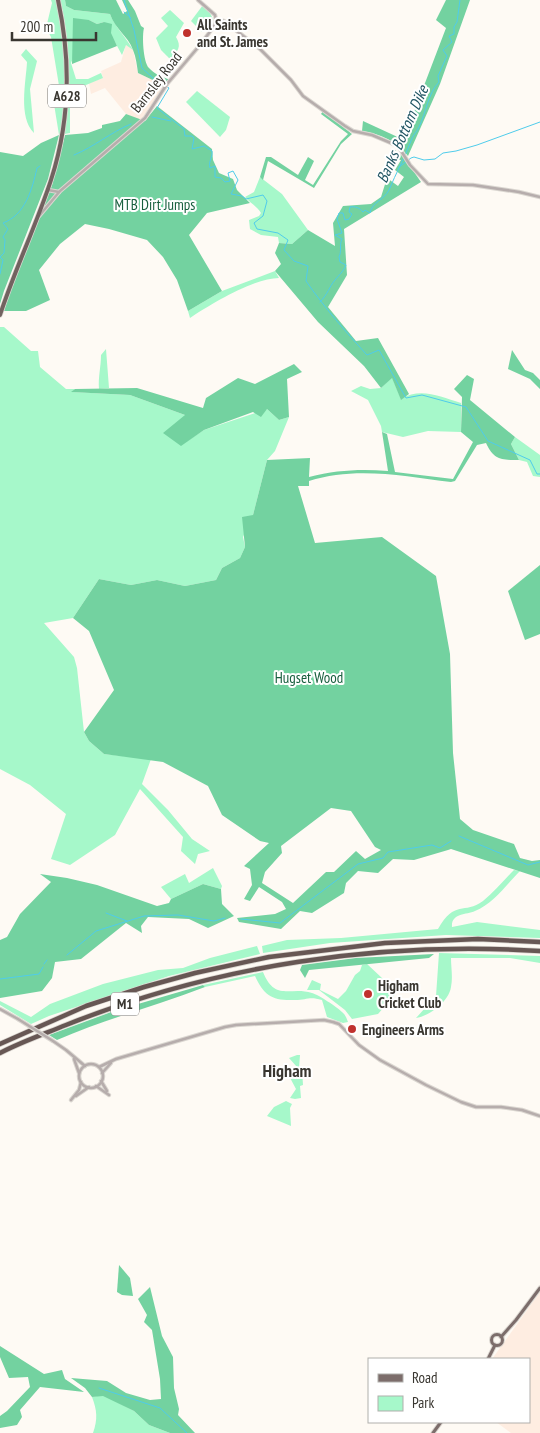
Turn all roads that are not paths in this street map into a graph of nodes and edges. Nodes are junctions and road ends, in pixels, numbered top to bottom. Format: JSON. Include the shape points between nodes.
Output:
{"nodes":[{"id":1,"x":58,"y":0,"type":"edge"},
{"id":2,"x":198,"y":0,"type":"edge"},
{"id":3,"x":216,"y":20,"type":"junction"},
{"id":4,"x":47,"y":190,"type":"junction"},
{"id":5,"x":60,"y":191,"type":"junction"},
{"id":6,"x":540,"y":198,"type":"edge"},
{"id":7,"x":35,"y":221,"type":"junction"},
{"id":8,"x":0,"y":315,"type":"edge"},
{"id":9,"x":540,"y":942,"type":"edge"},
{"id":10,"x":540,"y":951,"type":"edge"},
{"id":11,"x":0,"y":1008,"type":"edge"},
{"id":12,"x":0,"y":1044,"type":"edge"},
{"id":13,"x":0,"y":1053,"type":"edge"},
{"id":14,"x":71,"y":1054,"type":"junction"},
{"id":15,"x":114,"y":1060,"type":"junction"},
{"id":16,"x":85,"y":1066,"type":"junction"},
{"id":17,"x":99,"y":1067,"type":"junction"},
{"id":18,"x":102,"y":1073,"type":"junction"},
{"id":19,"x":80,"y":1074,"type":"junction"},
{"id":20,"x":80,"y":1080,"type":"junction"},
{"id":21,"x":101,"y":1081,"type":"junction"},
{"id":22,"x":96,"y":1086,"type":"junction"},
{"id":23,"x":89,"y":1087,"type":"junction"},
{"id":24,"x":540,"y":1116,"type":"edge"},
{"id":25,"x":540,"y":1288,"type":"edge"},
{"id":26,"x":501,"y":1336,"type":"junction"},
{"id":27,"x":495,"y":1345,"type":"junction"},
{"id":28,"x":488,"y":1358,"type":"edge"}],
"edges":[{"from":1,"to":4,"type":"highway","number":"A628","via":[[66,45],[66,97],[61,142]]},
{"from":2,"to":3,"type":"street","via":[[215,15]]},
{"from":3,"to":5,"type":"street","name":"Barnsley Road","via":[[145,118]]},
{"from":3,"to":6,"type":"street","via":[[224,21],[260,49],[303,96],[345,126],[398,146],[428,184],[473,185]]},
{"from":4,"to":5,"type":"street"},
{"from":4,"to":7,"type":"highway","number":"A628"},
{"from":5,"to":7,"type":"street","name":"Barnsley Road"},
{"from":7,"to":8,"type":"highway","name":"Barnsley Road","number":"A628"},
{"from":9,"to":12,"type":"highway","number":"M1","via":[[385,942],[269,957],[144,987],[86,1006]]},
{"from":10,"to":13,"type":"highway","number":"M1","via":[[449,948],[329,957],[271,966],[145,997],[94,1014]]},
{"from":11,"to":14,"type":"street","bridge":true},
{"from":14,"to":16,"type":"street"},
{"from":14,"to":19,"type":"street"},
{"from":15,"to":17,"type":"street"},
{"from":15,"to":18,"type":"street"},
{"from":15,"to":24,"type":"street","via":[[228,1026],[324,1020],[339,1024],[359,1045],[380,1060],[461,1102],[476,1107],[522,1110]]},
{"from":16,"to":17,"type":"street","via":[[93,1064]]},
{"from":16,"to":19,"type":"street"},
{"from":17,"to":18,"type":"street"},
{"from":18,"to":21,"type":"street"},
{"from":19,"to":20,"type":"street"},
{"from":20,"to":23,"type":"street"},
{"from":20,"to":23,"type":"street","via":[[79,1090],[71,1100]]},
{"from":21,"to":22,"type":"street"},
{"from":21,"to":22,"type":"street","via":[[109,1095]]},
{"from":22,"to":23,"type":"street"},
{"from":25,"to":26,"type":"main road"},
{"from":26,"to":27,"type":"main road","via":[[502,1343]]},
{"from":26,"to":27,"type":"main road","via":[[493,1336]]},
{"from":27,"to":28,"type":"main road"}]}
